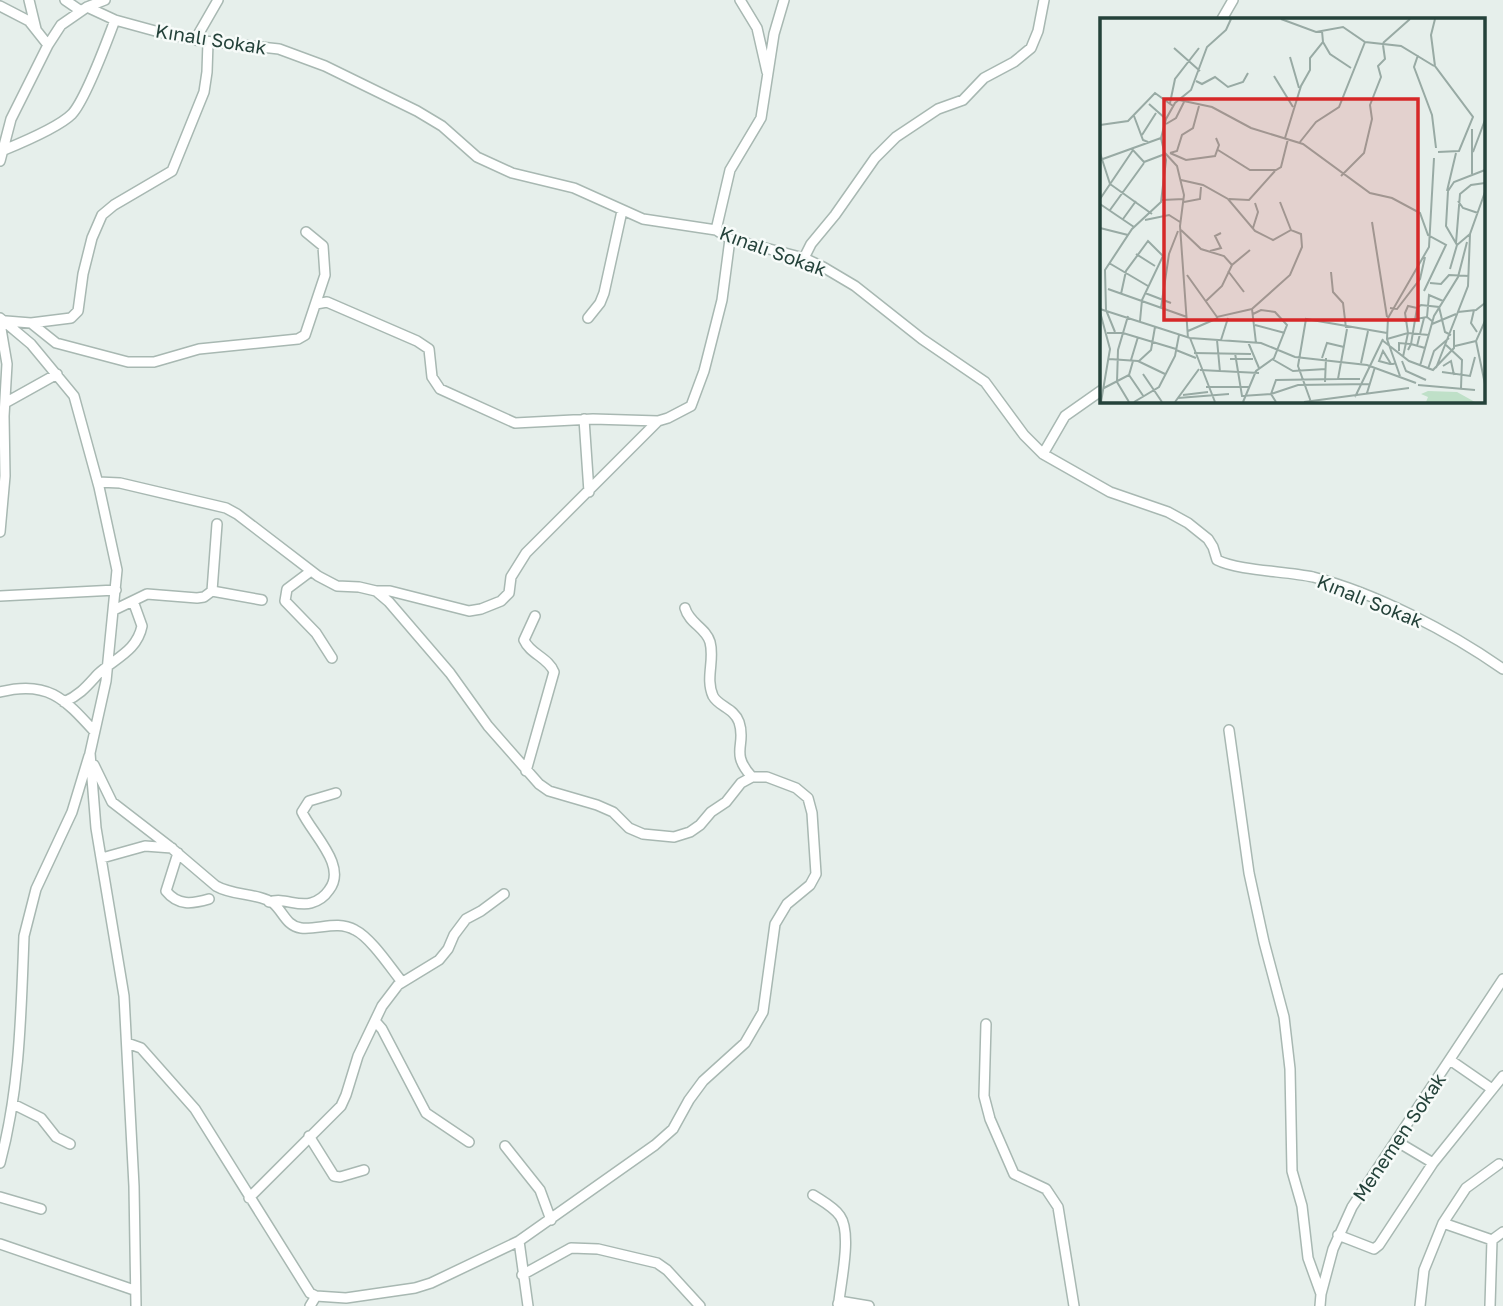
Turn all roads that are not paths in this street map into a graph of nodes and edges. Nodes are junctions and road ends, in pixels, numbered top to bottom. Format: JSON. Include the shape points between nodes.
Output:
{"nodes":[{"id":1,"x":29,"y":0,"type":"edge"},
{"id":2,"x":65,"y":0,"type":"edge"},
{"id":3,"x":105,"y":0,"type":"edge"},
{"id":4,"x":218,"y":0,"type":"edge"},
{"id":5,"x":740,"y":0,"type":"edge"},
{"id":6,"x":784,"y":0,"type":"edge"},
{"id":7,"x":1045,"y":0,"type":"edge"},
{"id":8,"x":1233,"y":0,"type":"edge"},
{"id":9,"x":0,"y":6,"type":"edge"},
{"id":10,"x":84,"y":9,"type":"junction"},
{"id":11,"x":1223,"y":18,"type":"edge"},
{"id":12,"x":115,"y":20,"type":"junction"},
{"id":13,"x":37,"y":32,"type":"junction"},
{"id":14,"x":195,"y":40,"type":"junction"},
{"id":15,"x":208,"y":42,"type":"junction"},
{"id":16,"x":48,"y":45,"type":"junction"},
{"id":17,"x":768,"y":74,"type":"junction"},
{"id":18,"x":0,"y":113,"type":"edge"},
{"id":19,"x":11,"y":119,"type":"junction"},
{"id":20,"x":4,"y":149,"type":"junction"},
{"id":21,"x":0,"y":161,"type":"edge"},
{"id":22,"x":622,"y":211,"type":"junction"},
{"id":23,"x":716,"y":230,"type":"junction"},
{"id":24,"x":306,"y":232,"type":"dead end"},
{"id":25,"x":730,"y":239,"type":"junction"},
{"id":26,"x":804,"y":258,"type":"junction"},
{"id":27,"x":316,"y":304,"type":"junction"},
{"id":28,"x":588,"y":318,"type":"dead end"},
{"id":29,"x":1,"y":323,"type":"edge"},
{"id":30,"x":32,"y":323,"type":"junction"},
{"id":31,"x":57,"y":374,"type":"junction"},
{"id":32,"x":1100,"y":391,"type":"edge"},
{"id":33,"x":5,"y":403,"type":"junction"},
{"id":34,"x":584,"y":419,"type":"junction"},
{"id":35,"x":658,"y":421,"type":"junction"},
{"id":36,"x":1043,"y":454,"type":"junction"},
{"id":37,"x":98,"y":482,"type":"junction"},
{"id":38,"x":589,"y":492,"type":"junction"},
{"id":39,"x":217,"y":524,"type":"dead end"},
{"id":40,"x":0,"y":532,"type":"edge"},
{"id":41,"x":310,"y":571,"type":"junction"},
{"id":42,"x":116,"y":590,"type":"junction"},
{"id":43,"x":376,"y":590,"type":"junction"},
{"id":44,"x":212,"y":591,"type":"junction"},
{"id":45,"x":0,"y":596,"type":"edge"},
{"id":46,"x":262,"y":600,"type":"dead end"},
{"id":47,"x":133,"y":601,"type":"junction"},
{"id":48,"x":685,"y":608,"type":"dead end"},
{"id":49,"x":114,"y":610,"type":"junction"},
{"id":50,"x":535,"y":617,"type":"dead end"},
{"id":51,"x":332,"y":658,"type":"dead end"},
{"id":52,"x":106,"y":668,"type":"junction"},
{"id":53,"x":1503,"y":669,"type":"edge"},
{"id":54,"x":0,"y":692,"type":"edge"},
{"id":55,"x":64,"y":702,"type":"junction"},
{"id":56,"x":1229,"y":730,"type":"dead end"},
{"id":57,"x":94,"y":731,"type":"junction"},
{"id":58,"x":90,"y":753,"type":"junction"},
{"id":59,"x":526,"y":771,"type":"junction"},
{"id":60,"x":752,"y":777,"type":"junction"},
{"id":61,"x":336,"y":793,"type":"dead end"},
{"id":62,"x":175,"y":851,"type":"junction"},
{"id":63,"x":102,"y":858,"type":"junction"},
{"id":64,"x":505,"y":894,"type":"dead end"},
{"id":65,"x":209,"y":899,"type":"dead end"},
{"id":66,"x":269,"y":902,"type":"junction"},
{"id":67,"x":1503,"y":979,"type":"edge"},
{"id":68,"x":402,"y":982,"type":"junction"},
{"id":69,"x":375,"y":1021,"type":"junction"},
{"id":70,"x":986,"y":1024,"type":"dead end"},
{"id":71,"x":127,"y":1043,"type":"junction"},
{"id":72,"x":1450,"y":1060,"type":"junction"},
{"id":73,"x":1503,"y":1076,"type":"edge"},
{"id":74,"x":1492,"y":1089,"type":"junction"},
{"id":75,"x":13,"y":1104,"type":"junction"},
{"id":76,"x":4,"y":1134,"type":"edge"},
{"id":77,"x":309,"y":1136,"type":"junction"},
{"id":78,"x":1396,"y":1141,"type":"junction"},
{"id":79,"x":469,"y":1142,"type":"dead end"},
{"id":80,"x":70,"y":1144,"type":"dead end"},
{"id":81,"x":505,"y":1146,"type":"dead end"},
{"id":82,"x":0,"y":1163,"type":"edge"},
{"id":83,"x":1433,"y":1163,"type":"junction"},
{"id":84,"x":1502,"y":1163,"type":"edge"},
{"id":85,"x":364,"y":1170,"type":"dead end"},
{"id":86,"x":813,"y":1195,"type":"dead end"},
{"id":87,"x":0,"y":1197,"type":"edge"},
{"id":88,"x":249,"y":1198,"type":"junction"},
{"id":89,"x":41,"y":1209,"type":"dead end"},
{"id":90,"x":551,"y":1220,"type":"junction"},
{"id":91,"x":1443,"y":1223,"type":"junction"},
{"id":92,"x":1503,"y":1232,"type":"edge"},
{"id":93,"x":1338,"y":1235,"type":"junction"},
{"id":94,"x":1492,"y":1240,"type":"junction"},
{"id":95,"x":519,"y":1241,"type":"junction"},
{"id":96,"x":0,"y":1244,"type":"edge"},
{"id":97,"x":522,"y":1275,"type":"junction"},
{"id":98,"x":134,"y":1290,"type":"junction"},
{"id":99,"x":381,"y":1294,"type":"junction"},
{"id":100,"x":1321,"y":1294,"type":"junction"},
{"id":101,"x":316,"y":1296,"type":"junction"},
{"id":102,"x":838,"y":1303,"type":"edge"},
{"id":103,"x":136,"y":1306,"type":"edge"},
{"id":104,"x":310,"y":1306,"type":"edge"},
{"id":105,"x":375,"y":1306,"type":"edge"},
{"id":106,"x":528,"y":1306,"type":"edge"},
{"id":107,"x":700,"y":1306,"type":"edge"},
{"id":108,"x":869,"y":1306,"type":"edge"},
{"id":109,"x":1074,"y":1306,"type":"edge"},
{"id":110,"x":1320,"y":1306,"type":"edge"},
{"id":111,"x":1420,"y":1306,"type":"edge"},
{"id":112,"x":1490,"y":1306,"type":"edge"}],
"edges":[{"from":1,"to":13,"type":"street"},
{"from":2,"to":10,"type":"street","name":"Kınalı Sokak"},
{"from":3,"to":10,"type":"street"},
{"from":4,"to":14,"type":"street"},
{"from":5,"to":17,"type":"street","via":[[757,27]]},
{"from":6,"to":17,"type":"street"},
{"from":7,"to":26,"type":"street","via":[[1031,48],[984,78],[962,100],[938,109],[896,137],[875,158]]},
{"from":8,"to":11,"type":"street"},
{"from":9,"to":13,"type":"street","via":[[29,21]]},
{"from":10,"to":12,"type":"street","name":"Kınalı Sokak"},
{"from":10,"to":16,"type":"street","via":[[61,25]]},
{"from":12,"to":14,"type":"street","name":"Kınalı Sokak"},
{"from":12,"to":20,"type":"street","via":[[71,115]]},
{"from":13,"to":16,"type":"street"},
{"from":14,"to":15,"type":"street","name":"Kınalı Sokak"},
{"from":15,"to":22,"type":"street","name":"Kınalı Sokak","via":[[279,49],[312,61],[432,119],[484,161],[574,188]]},
{"from":15,"to":30,"type":"street","via":[[204,92],[172,171],[102,215],[82,274],[78,311],[71,318]]},
{"from":16,"to":19,"type":"street"},
{"from":17,"to":23,"type":"street","via":[[761,118],[730,170]]},
{"from":18,"to":19,"type":"street"},
{"from":19,"to":20,"type":"street"},
{"from":20,"to":21,"type":"street"},
{"from":22,"to":23,"type":"street","name":"Kınalı Sokak","via":[[643,219]]},
{"from":22,"to":28,"type":"street","via":[[604,293]]},
{"from":23,"to":25,"type":"street","name":"Kınalı Sokak"},
{"from":24,"to":27,"type":"street","via":[[325,253],[326,275]]},
{"from":25,"to":26,"type":"street","name":"Kınalı Sokak"},
{"from":25,"to":35,"type":"street","via":[[722,300],[691,406]]},
{"from":26,"to":36,"type":"street","name":"Kınalı Sokak","via":[[855,286],[985,382]]},
{"from":27,"to":30,"type":"street","via":[[305,335],[298,339],[199,349],[143,363],[56,343]]},
{"from":27,"to":34,"type":"street","via":[[327,302],[417,341],[429,349],[432,377],[440,390],[509,421]]},
{"from":29,"to":30,"type":"street"},
{"from":29,"to":31,"type":"street","via":[[31,344]]},
{"from":29,"to":33,"type":"street","via":[[7,364]]},
{"from":31,"to":33,"type":"street"},
{"from":31,"to":37,"type":"street","via":[[74,396]]},
{"from":32,"to":36,"type":"street","via":[[1065,416]]},
{"from":33,"to":40,"type":"street"},
{"from":34,"to":35,"type":"street"},
{"from":34,"to":38,"type":"street"},
{"from":35,"to":38,"type":"street"},
{"from":36,"to":53,"type":"street","name":"Kınalı Sokak","via":[[1110,492],[1188,523],[1208,540],[1217,560],[1350,589],[1428,625]]},
{"from":37,"to":41,"type":"street","via":[[120,483],[226,509]]},
{"from":37,"to":42,"type":"street","via":[[117,570]]},
{"from":38,"to":43,"type":"street","via":[[526,553],[509,593],[491,607],[469,611]]},
{"from":39,"to":44,"type":"street"},
{"from":41,"to":43,"type":"street","via":[[337,586]]},
{"from":41,"to":51,"type":"street","via":[[287,589],[285,601],[316,633]]},
{"from":42,"to":45,"type":"street"},
{"from":42,"to":49,"type":"street"},
{"from":43,"to":59,"type":"street","via":[[450,673]]},
{"from":44,"to":46,"type":"street"},
{"from":44,"to":47,"type":"street","via":[[197,598],[153,594]]},
{"from":47,"to":49,"type":"street"},
{"from":47,"to":52,"type":"street","via":[[142,626],[140,635],[123,657]]},
{"from":48,"to":60,"type":"street","via":[[712,646],[712,693],[733,711],[739,723],[740,761]]},
{"from":49,"to":52,"type":"street"},
{"from":50,"to":59,"type":"street","via":[[524,640],[526,646],[554,672]]},
{"from":52,"to":55,"type":"street","via":[[80,694]]},
{"from":52,"to":57,"type":"street"},
{"from":54,"to":55,"type":"street","via":[[37,688]]},
{"from":55,"to":57,"type":"street"},
{"from":56,"to":100,"type":"street","via":[[1249,873],[1284,1017],[1292,1171],[1302,1206],[1308,1258]]},
{"from":57,"to":58,"type":"street"},
{"from":58,"to":62,"type":"street","via":[[112,802]]},
{"from":58,"to":63,"type":"street"},
{"from":58,"to":75,"type":"street","via":[[72,812],[36,889],[24,936]]},
{"from":59,"to":60,"type":"street","via":[[549,791],[613,811],[629,828],[674,837],[700,825]]},
{"from":60,"to":90,"type":"street","via":[[767,777],[808,798],[816,850],[816,874],[810,885],[787,904],[775,924],[763,1012],[745,1043],[703,1081],[673,1129]]},
{"from":61,"to":66,"type":"street","via":[[309,802],[302,812],[334,867],[332,885],[310,904]]},
{"from":62,"to":63,"type":"street","via":[[145,846]]},
{"from":62,"to":65,"type":"street","via":[[166,891],[185,903]]},
{"from":62,"to":66,"type":"street","via":[[223,890]]},
{"from":63,"to":71,"type":"street"},
{"from":64,"to":68,"type":"street","via":[[466,919],[439,961]]},
{"from":66,"to":68,"type":"street","via":[[300,928],[337,925],[358,931]]},
{"from":67,"to":72,"type":"street","name":"Menemen Sokak"},
{"from":68,"to":69,"type":"street"},
{"from":69,"to":77,"type":"street","via":[[341,1106]]},
{"from":69,"to":79,"type":"street","via":[[426,1114]]},
{"from":70,"to":109,"type":"street","via":[[984,1096],[990,1119],[1014,1174],[1046,1189],[1058,1207]]},
{"from":71,"to":88,"type":"street","via":[[141,1048],[194,1109]]},
{"from":71,"to":98,"type":"street"},
{"from":72,"to":74,"type":"street"},
{"from":72,"to":78,"type":"street","name":"Menemen Sokak"},
{"from":73,"to":74,"type":"street"},
{"from":74,"to":83,"type":"street"},
{"from":75,"to":76,"type":"street"},
{"from":75,"to":80,"type":"street","via":[[41,1118],[56,1137]]},
{"from":76,"to":82,"type":"street"},
{"from":77,"to":85,"type":"street","via":[[334,1176]]},
{"from":77,"to":88,"type":"street"},
{"from":78,"to":83,"type":"street"},
{"from":78,"to":93,"type":"street","name":"Menemen Sokak"},
{"from":81,"to":90,"type":"street","via":[[540,1191]]},
{"from":83,"to":93,"type":"street","via":[[1380,1245],[1374,1249]]},
{"from":84,"to":91,"type":"street","via":[[1466,1188]]},
{"from":86,"to":102,"type":"street","via":[[843,1222]]},
{"from":87,"to":89,"type":"street"},
{"from":88,"to":101,"type":"street"},
{"from":90,"to":95,"type":"street"},
{"from":91,"to":94,"type":"street"},
{"from":91,"to":111,"type":"street","via":[[1424,1270]]},
{"from":92,"to":94,"type":"street"},
{"from":93,"to":100,"type":"street","name":"Menemen Sokak"},
{"from":94,"to":112,"type":"street"},
{"from":95,"to":97,"type":"street"},
{"from":95,"to":99,"type":"street","via":[[431,1283]]},
{"from":96,"to":98,"type":"street"},
{"from":97,"to":106,"type":"street"},
{"from":97,"to":107,"type":"street","via":[[571,1248],[598,1249],[657,1263]]},
{"from":98,"to":103,"type":"street"},
{"from":99,"to":101,"type":"street"},
{"from":99,"to":105,"type":"street"},
{"from":100,"to":110,"type":"street","name":"Menemen Sokak"},
{"from":101,"to":104,"type":"street"},
{"from":102,"to":108,"type":"street"}]}
